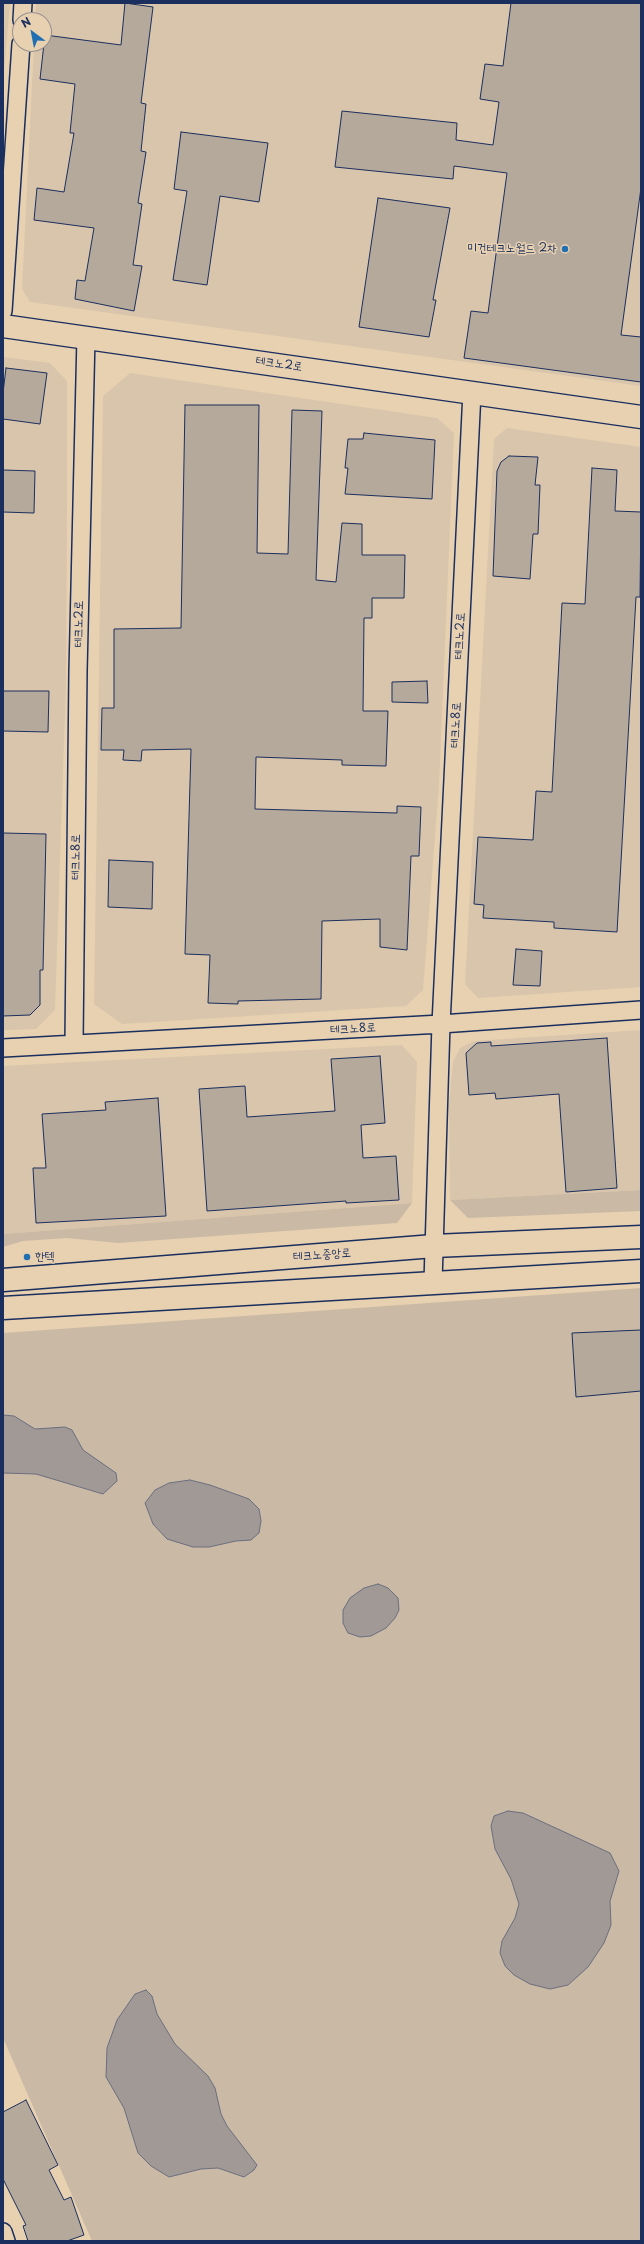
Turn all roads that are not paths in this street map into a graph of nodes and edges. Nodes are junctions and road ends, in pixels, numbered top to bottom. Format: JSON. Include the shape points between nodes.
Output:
{"nodes":[{"id":1,"x":20,"y":52,"type":"edge"},
{"id":2,"x":3,"y":311,"type":"edge"},
{"id":3,"x":3,"y":326,"type":"edge"},
{"id":4,"x":86,"y":337,"type":"junction"},
{"id":5,"x":472,"y":392,"type":"junction"},
{"id":6,"x":641,"y":416,"type":"edge"},
{"id":7,"x":78,"y":671,"type":"joint"},
{"id":8,"x":458,"y":689,"type":"joint"},
{"id":9,"x":641,"y":1010,"type":"edge"},
{"id":10,"x":441,"y":1024,"type":"junction"},
{"id":11,"x":74,"y":1042,"type":"junction"},
{"id":12,"x":3,"y":1048,"type":"edge"},
{"id":13,"x":641,"y":1237,"type":"edge"},
{"id":14,"x":434,"y":1246,"type":"junction"},
{"id":15,"x":641,"y":1271,"type":"edge"},
{"id":16,"x":3,"y":1280,"type":"edge"},
{"id":17,"x":433,"y":1282,"type":"junction"},
{"id":18,"x":3,"y":1308,"type":"edge"},
{"id":19,"x":3,"y":2232,"type":"edge"},
{"id":20,"x":6,"y":2241,"type":"edge"}],
"edges":[{"from":1,"to":2,"type":"street"},
{"from":3,"to":4,"type":"main road","name":"테크노2로"},
{"from":4,"to":5,"type":"main road","name":"테크노2로"},
{"from":4,"to":7,"type":"street","name":"테크노2로"},
{"from":5,"to":6,"type":"main road","name":"테크노2로"},
{"from":5,"to":8,"type":"street","name":"테크노2로"},
{"from":7,"to":11,"type":"street","name":"테크노8로"},
{"from":8,"to":10,"type":"street","name":"테크노8로"},
{"from":9,"to":10,"type":"street","name":"테크노8로"},
{"from":10,"to":11,"type":"street","name":"테크노8로"},
{"from":10,"to":14,"type":"street"},
{"from":11,"to":12,"type":"street","name":"테크노8로"},
{"from":13,"to":14,"type":"main road","name":"테크노중앙로"},
{"from":14,"to":16,"type":"main road","name":"테크노중앙로"},
{"from":14,"to":17,"type":"street"},
{"from":15,"to":17,"type":"main road"},
{"from":17,"to":18,"type":"main road"},
{"from":19,"to":20,"type":"street"}]}
